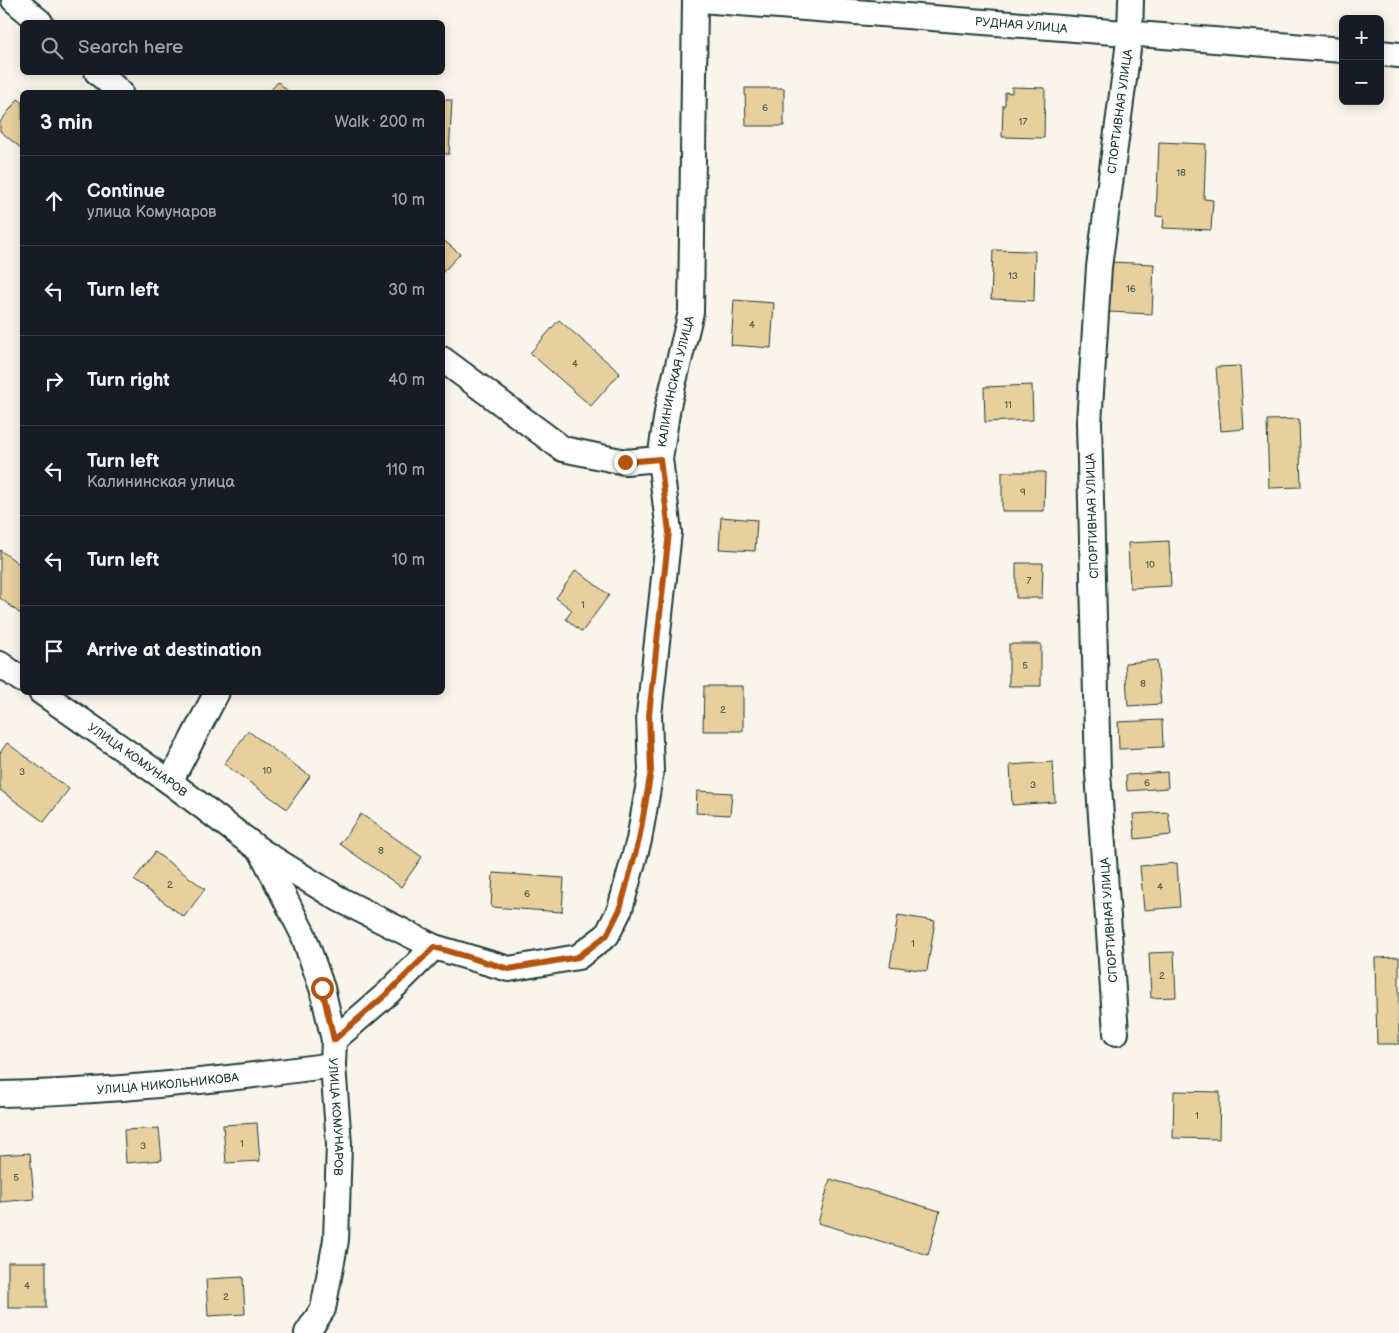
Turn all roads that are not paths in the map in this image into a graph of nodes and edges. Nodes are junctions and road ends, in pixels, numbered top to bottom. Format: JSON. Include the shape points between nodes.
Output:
{"nodes":[{"id":1,"x":14,"y":0,"type":"edge"},
{"id":2,"x":695,"y":0,"type":"edge"},
{"id":3,"x":701,"y":0,"type":"edge"},
{"id":4,"x":1131,"y":0,"type":"edge"},
{"id":5,"x":38,"y":20,"type":"edge"},
{"id":6,"x":1130,"y":34,"type":"junction"},
{"id":7,"x":1339,"y":50,"type":"edge"},
{"id":8,"x":1384,"y":53,"type":"edge"},
{"id":9,"x":1399,"y":55,"type":"edge"},
{"id":10,"x":100,"y":75,"type":"edge"},
{"id":11,"x":118,"y":90,"type":"edge"},
{"id":12,"x":445,"y":361,"type":"edge"},
{"id":13,"x":660,"y":459,"type":"junction"},
{"id":14,"x":0,"y":664,"type":"edge"},
{"id":15,"x":20,"y":679,"type":"edge"},
{"id":16,"x":45,"y":695,"type":"edge"},
{"id":17,"x":215,"y":695,"type":"edge"},
{"id":18,"x":170,"y":782,"type":"junction"},
{"id":19,"x":260,"y":852,"type":"junction"},
{"id":20,"x":434,"y":947,"type":"junction"},
{"id":21,"x":1116,"y":1033,"type":"dead end"},
{"id":22,"x":334,"y":1040,"type":"junction"},
{"id":23,"x":333,"y":1065,"type":"junction"},
{"id":24,"x":0,"y":1094,"type":"edge"},
{"id":25,"x":307,"y":1333,"type":"edge"}],
"edges":[{"from":1,"to":5,"type":"street"},
{"from":2,"to":13,"type":"street","name":"КАЛИНИНСКАЯ УЛИЦА","via":[[691,312],[668,406]]},
{"from":3,"to":6,"type":"street","name":"РУДНАЯ УЛИЦА"},
{"from":4,"to":6,"type":"street","name":"СПОРТИВНАЯ УЛИЦА"},
{"from":6,"to":7,"type":"street","name":"РУДНАЯ УЛИЦА"},
{"from":6,"to":21,"type":"street","name":"СПОРТИВНАЯ УЛИЦА","via":[[1099,267],[1089,423],[1098,773]]},
{"from":8,"to":9,"type":"street"},
{"from":10,"to":11,"type":"street"},
{"from":12,"to":13,"type":"street","via":[[563,449],[625,462]]},
{"from":13,"to":20,"type":"street","name":"КАЛИНИНСКАЯ УЛИЦА","via":[[669,532],[649,715],[651,771],[639,840],[620,909],[607,935],[578,957],[509,969]]},
{"from":14,"to":15,"type":"street"},
{"from":16,"to":18,"type":"street","name":"УЛИЦА КОМУНАРОВ"},
{"from":17,"to":18,"type":"street"},
{"from":18,"to":19,"type":"street","name":"УЛИЦА КОМУНАРОВ"},
{"from":19,"to":20,"type":"street","via":[[339,899]]},
{"from":19,"to":22,"type":"street","name":"УЛИЦА КОМУНАРОВ","via":[[303,934],[322,988]]},
{"from":20,"to":22,"type":"street"},
{"from":22,"to":23,"type":"street","name":"УЛИЦА КОМУНАРОВ"},
{"from":23,"to":24,"type":"street","name":"УЛИЦА НИКОЛЬНИКОВА","via":[[218,1080],[68,1093]]},
{"from":23,"to":25,"type":"street","name":"УЛИЦА КОМУНАРОВ","via":[[339,1144],[336,1240],[323,1309]]}]}
